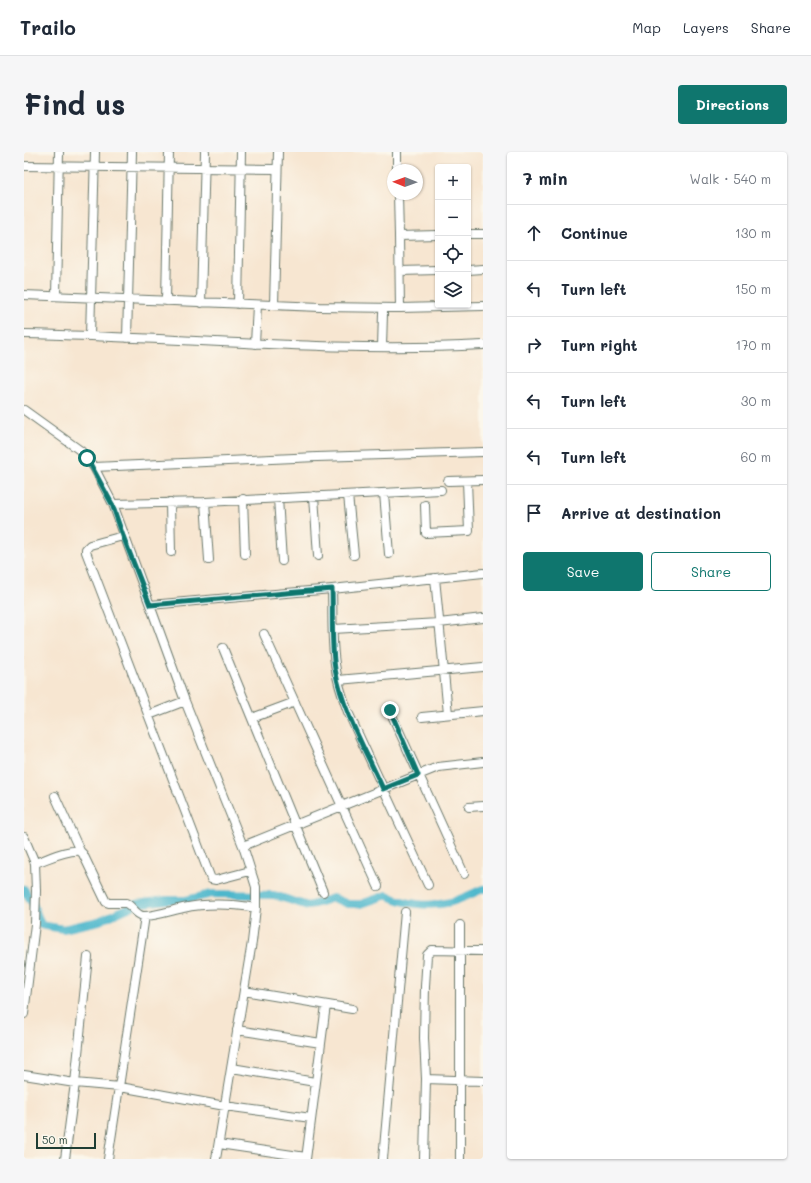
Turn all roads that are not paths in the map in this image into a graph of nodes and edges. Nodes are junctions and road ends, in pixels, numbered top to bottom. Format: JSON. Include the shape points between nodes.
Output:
{"nodes":[{"id":1,"x":59,"y":152,"type":"edge"},
{"id":2,"x":95,"y":152,"type":"edge"},
{"id":3,"x":132,"y":152,"type":"edge"},
{"id":4,"x":169,"y":152,"type":"edge"},
{"id":5,"x":205,"y":152,"type":"edge"},
{"id":6,"x":241,"y":152,"type":"edge"},
{"id":7,"x":278,"y":152,"type":"edge"},
{"id":8,"x":397,"y":152,"type":"edge"},
{"id":9,"x":397,"y":164,"type":"edge"},
{"id":10,"x":24,"y":166,"type":"edge"},
{"id":11,"x":59,"y":166,"type":"junction"},
{"id":12,"x":94,"y":166,"type":"junction"},
{"id":13,"x":132,"y":167,"type":"junction"},
{"id":14,"x":169,"y":168,"type":"junction"},
{"id":15,"x":205,"y":168,"type":"junction"},
{"id":16,"x":241,"y":169,"type":"junction"},
{"id":17,"x":278,"y":169,"type":"junction"},
{"id":18,"x":398,"y":200,"type":"edge"},
{"id":19,"x":471,"y":234,"type":"edge"},
{"id":20,"x":483,"y":234,"type":"edge"},
{"id":21,"x":435,"y":235,"type":"edge"},
{"id":22,"x":399,"y":236,"type":"junction"},
{"id":23,"x":483,"y":269,"type":"edge"},
{"id":24,"x":435,"y":270,"type":"edge"},
{"id":25,"x":471,"y":270,"type":"edge"},
{"id":26,"x":400,"y":271,"type":"junction"},
{"id":27,"x":24,"y":295,"type":"edge"},
{"id":28,"x":56,"y":296,"type":"junction"},
{"id":29,"x":92,"y":297,"type":"junction"},
{"id":30,"x":129,"y":298,"type":"junction"},
{"id":31,"x":166,"y":301,"type":"junction"},
{"id":32,"x":201,"y":303,"type":"junction"},
{"id":33,"x":238,"y":304,"type":"junction"},
{"id":34,"x":257,"y":305,"type":"junction"},
{"id":35,"x":274,"y":305,"type":"junction"},
{"id":36,"x":483,"y":306,"type":"edge"},
{"id":37,"x":400,"y":308,"type":"junction"},
{"id":38,"x":383,"y":312,"type":"dead end"},
{"id":39,"x":24,"y":334,"type":"edge"},
{"id":40,"x":90,"y":336,"type":"junction"},
{"id":41,"x":127,"y":338,"type":"junction"},
{"id":42,"x":255,"y":344,"type":"junction"},
{"id":43,"x":483,"y":345,"type":"edge"},
{"id":44,"x":382,"y":347,"type":"junction"},
{"id":45,"x":24,"y":410,"type":"edge"},
{"id":46,"x":483,"y":452,"type":"edge"},
{"id":47,"x":94,"y":467,"type":"junction"},
{"id":48,"x":483,"y":480,"type":"edge"},
{"id":49,"x":448,"y":481,"type":"dead end"},
{"id":50,"x":467,"y":481,"type":"junction"},
{"id":51,"x":441,"y":490,"type":"dead end"},
{"id":52,"x":384,"y":493,"type":"junction"},
{"id":53,"x":348,"y":495,"type":"junction"},
{"id":54,"x":314,"y":496,"type":"junction"},
{"id":55,"x":278,"y":498,"type":"junction"},
{"id":56,"x":242,"y":499,"type":"junction"},
{"id":57,"x":170,"y":502,"type":"junction"},
{"id":58,"x":205,"y":502,"type":"junction"},
{"id":59,"x":112,"y":504,"type":"junction"},
{"id":60,"x":425,"y":505,"type":"dead end"},
{"id":61,"x":123,"y":536,"type":"junction"},
{"id":62,"x":172,"y":552,"type":"dead end"},
{"id":63,"x":245,"y":554,"type":"dead end"},
{"id":64,"x":389,"y":554,"type":"dead end"},
{"id":65,"x":318,"y":556,"type":"dead end"},
{"id":66,"x":354,"y":556,"type":"dead end"},
{"id":67,"x":209,"y":560,"type":"dead end"},
{"id":68,"x":282,"y":561,"type":"dead end"},
{"id":69,"x":483,"y":573,"type":"edge"},
{"id":70,"x":435,"y":578,"type":"junction"},
{"id":71,"x":332,"y":589,"type":"junction"},
{"id":72,"x":150,"y":605,"type":"junction"},
{"id":73,"x":483,"y":618,"type":"edge"},
{"id":74,"x":439,"y":623,"type":"junction"},
{"id":75,"x":333,"y":629,"type":"junction"},
{"id":76,"x":264,"y":634,"type":"dead end"},
{"id":77,"x":223,"y":648,"type":"dead end"},
{"id":78,"x":483,"y":667,"type":"edge"},
{"id":79,"x":444,"y":671,"type":"junction"},
{"id":80,"x":338,"y":680,"type":"junction"},
{"id":81,"x":185,"y":702,"type":"junction"},
{"id":82,"x":295,"y":702,"type":"junction"},
{"id":83,"x":390,"y":710,"type":"dead end"},
{"id":84,"x":483,"y":711,"type":"edge"},
{"id":85,"x":448,"y":714,"type":"junction"},
{"id":86,"x":149,"y":715,"type":"junction"},
{"id":87,"x":422,"y":717,"type":"dead end"},
{"id":88,"x":252,"y":718,"type":"junction"},
{"id":89,"x":483,"y":762,"type":"edge"},
{"id":90,"x":418,"y":775,"type":"junction"},
{"id":91,"x":383,"y":789,"type":"junction"},
{"id":92,"x":55,"y":796,"type":"dead end"},
{"id":93,"x":342,"y":806,"type":"junction"},
{"id":94,"x":483,"y":806,"type":"edge"},
{"id":95,"x":469,"y":807,"type":"dead end"},
{"id":96,"x":297,"y":825,"type":"junction"},
{"id":97,"x":24,"y":837,"type":"edge"},
{"id":98,"x":243,"y":846,"type":"junction"},
{"id":99,"x":80,"y":851,"type":"junction"},
{"id":100,"x":36,"y":863,"type":"junction"},
{"id":101,"x":250,"y":871,"type":"junction"},
{"id":102,"x":464,"y":874,"type":"dead end"},
{"id":103,"x":378,"y":886,"type":"dead end"},
{"id":104,"x":428,"y":886,"type":"dead end"},
{"id":105,"x":323,"y":892,"type":"dead end"},
{"id":106,"x":256,"y":905,"type":"junction"},
{"id":107,"x":405,"y":912,"type":"dead end"},
{"id":108,"x":145,"y":916,"type":"junction"},
{"id":109,"x":460,"y":925,"type":"dead end"},
{"id":110,"x":459,"y":950,"type":"junction"},
{"id":111,"x":483,"y":951,"type":"edge"},
{"id":112,"x":88,"y":957,"type":"dead end"},
{"id":113,"x":244,"y":991,"type":"junction"},
{"id":114,"x":326,"y":1005,"type":"junction"},
{"id":115,"x":352,"y":1009,"type":"dead end"},
{"id":116,"x":24,"y":1014,"type":"edge"},
{"id":117,"x":237,"y":1030,"type":"junction"},
{"id":118,"x":320,"y":1043,"type":"junction"},
{"id":119,"x":232,"y":1068,"type":"junction"},
{"id":120,"x":24,"y":1075,"type":"edge"},
{"id":121,"x":426,"y":1080,"type":"junction"},
{"id":122,"x":459,"y":1080,"type":"junction"},
{"id":123,"x":483,"y":1081,"type":"edge"},
{"id":124,"x":75,"y":1082,"type":"junction"},
{"id":125,"x":315,"y":1082,"type":"junction"},
{"id":126,"x":120,"y":1087,"type":"junction"},
{"id":127,"x":225,"y":1106,"type":"junction"},
{"id":128,"x":311,"y":1118,"type":"junction"},
{"id":129,"x":219,"y":1144,"type":"junction"},
{"id":130,"x":306,"y":1158,"type":"edge"},
{"id":131,"x":65,"y":1159,"type":"edge"},
{"id":132,"x":108,"y":1159,"type":"edge"},
{"id":133,"x":216,"y":1159,"type":"edge"},
{"id":134,"x":383,"y":1159,"type":"edge"},
{"id":135,"x":424,"y":1159,"type":"edge"},
{"id":136,"x":460,"y":1159,"type":"edge"}],
"edges":[{"from":1,"to":11,"type":"street"},
{"from":2,"to":12,"type":"street"},
{"from":3,"to":13,"type":"street"},
{"from":4,"to":14,"type":"street"},
{"from":5,"to":15,"type":"street"},
{"from":6,"to":16,"type":"street"},
{"from":7,"to":17,"type":"street"},
{"from":8,"to":9,"type":"street"},
{"from":10,"to":11,"type":"street"},
{"from":11,"to":12,"type":"street"},
{"from":11,"to":28,"type":"street"},
{"from":12,"to":13,"type":"street"},
{"from":12,"to":29,"type":"street"},
{"from":13,"to":14,"type":"street"},
{"from":13,"to":30,"type":"street"},
{"from":14,"to":15,"type":"street"},
{"from":14,"to":31,"type":"street"},
{"from":15,"to":16,"type":"street"},
{"from":15,"to":32,"type":"street"},
{"from":16,"to":17,"type":"street"},
{"from":16,"to":33,"type":"street"},
{"from":17,"to":35,"type":"street"},
{"from":18,"to":22,"type":"street"},
{"from":19,"to":20,"type":"street"},
{"from":21,"to":22,"type":"street"},
{"from":22,"to":26,"type":"street"},
{"from":23,"to":25,"type":"street"},
{"from":24,"to":26,"type":"street"},
{"from":26,"to":37,"type":"street"},
{"from":27,"to":28,"type":"street"},
{"from":28,"to":29,"type":"street"},
{"from":29,"to":30,"type":"street"},
{"from":29,"to":40,"type":"street"},
{"from":30,"to":31,"type":"street"},
{"from":30,"to":41,"type":"street"},
{"from":31,"to":32,"type":"street"},
{"from":32,"to":33,"type":"street"},
{"from":33,"to":34,"type":"street"},
{"from":34,"to":35,"type":"street"},
{"from":34,"to":42,"type":"street"},
{"from":35,"to":37,"type":"street"},
{"from":36,"to":37,"type":"street"},
{"from":38,"to":44,"type":"street"},
{"from":39,"to":40,"type":"street"},
{"from":40,"to":41,"type":"street"},
{"from":41,"to":42,"type":"street"},
{"from":42,"to":44,"type":"street"},
{"from":43,"to":44,"type":"street"},
{"from":45,"to":47,"type":"street","via":[[77,448]]},
{"from":46,"to":47,"type":"street"},
{"from":47,"to":59,"type":"street"},
{"from":48,"to":50,"type":"street"},
{"from":49,"to":50,"type":"street"},
{"from":50,"to":60,"type":"street","via":[[469,531],[426,533]]},
{"from":51,"to":52,"type":"street"},
{"from":52,"to":53,"type":"street"},
{"from":52,"to":64,"type":"street"},
{"from":53,"to":54,"type":"street"},
{"from":53,"to":66,"type":"street"},
{"from":54,"to":55,"type":"street"},
{"from":54,"to":65,"type":"street"},
{"from":55,"to":56,"type":"street"},
{"from":55,"to":68,"type":"street"},
{"from":56,"to":58,"type":"street"},
{"from":56,"to":63,"type":"street"},
{"from":57,"to":58,"type":"street"},
{"from":57,"to":59,"type":"street"},
{"from":57,"to":62,"type":"street"},
{"from":58,"to":67,"type":"street"},
{"from":59,"to":61,"type":"street"},
{"from":61,"to":72,"type":"street"},
{"from":61,"to":86,"type":"street","via":[[90,545],[86,552]]},
{"from":69,"to":70,"type":"street"},
{"from":70,"to":71,"type":"street"},
{"from":70,"to":74,"type":"street"},
{"from":71,"to":72,"type":"street"},
{"from":71,"to":75,"type":"street"},
{"from":72,"to":81,"type":"street"},
{"from":73,"to":74,"type":"street"},
{"from":74,"to":75,"type":"street"},
{"from":74,"to":79,"type":"street"},
{"from":75,"to":80,"type":"street"},
{"from":76,"to":82,"type":"street"},
{"from":77,"to":88,"type":"street"},
{"from":78,"to":79,"type":"street"},
{"from":79,"to":80,"type":"street"},
{"from":79,"to":85,"type":"street"},
{"from":80,"to":91,"type":"street","via":[[348,712]]},
{"from":81,"to":86,"type":"street"},
{"from":81,"to":98,"type":"street"},
{"from":82,"to":88,"type":"street"},
{"from":82,"to":93,"type":"street"},
{"from":83,"to":90,"type":"street"},
{"from":84,"to":85,"type":"street"},
{"from":85,"to":87,"type":"street"},
{"from":86,"to":101,"type":"street","via":[[211,878],[216,880]]},
{"from":88,"to":96,"type":"street"},
{"from":89,"to":90,"type":"street","via":[[438,766]]},
{"from":90,"to":91,"type":"street"},
{"from":90,"to":102,"type":"street"},
{"from":91,"to":93,"type":"street"},
{"from":91,"to":104,"type":"street"},
{"from":92,"to":99,"type":"street"},
{"from":93,"to":96,"type":"street"},
{"from":93,"to":103,"type":"street"},
{"from":94,"to":95,"type":"street"},
{"from":96,"to":98,"type":"street"},
{"from":96,"to":105,"type":"street"},
{"from":97,"to":100,"type":"street"},
{"from":98,"to":101,"type":"street"},
{"from":99,"to":100,"type":"street","via":[[56,855]]},
{"from":99,"to":108,"type":"street","via":[[106,902],[124,903]]},
{"from":100,"to":116,"type":"street","via":[[35,920]]},
{"from":101,"to":106,"type":"street","via":[[256,887]]},
{"from":106,"to":108,"type":"street","via":[[206,905]]},
{"from":106,"to":113,"type":"street"},
{"from":107,"to":134,"type":"street"},
{"from":108,"to":126,"type":"street"},
{"from":109,"to":110,"type":"street"},
{"from":110,"to":111,"type":"street"},
{"from":110,"to":121,"type":"street","via":[[432,950],[427,955],[424,1038]]},
{"from":110,"to":122,"type":"street"},
{"from":112,"to":124,"type":"street"},
{"from":113,"to":114,"type":"street"},
{"from":113,"to":117,"type":"street"},
{"from":114,"to":115,"type":"street"},
{"from":114,"to":118,"type":"street"},
{"from":117,"to":118,"type":"street"},
{"from":117,"to":119,"type":"street"},
{"from":118,"to":125,"type":"street"},
{"from":119,"to":125,"type":"street"},
{"from":119,"to":127,"type":"street"},
{"from":120,"to":124,"type":"street"},
{"from":121,"to":122,"type":"street"},
{"from":121,"to":135,"type":"street"},
{"from":122,"to":123,"type":"street"},
{"from":122,"to":136,"type":"street"},
{"from":124,"to":126,"type":"street"},
{"from":124,"to":131,"type":"street"},
{"from":125,"to":128,"type":"street"},
{"from":126,"to":127,"type":"street"},
{"from":126,"to":132,"type":"street"},
{"from":127,"to":128,"type":"street"},
{"from":127,"to":129,"type":"street"},
{"from":128,"to":130,"type":"street"},
{"from":129,"to":130,"type":"street"},
{"from":129,"to":133,"type":"street"}]}
